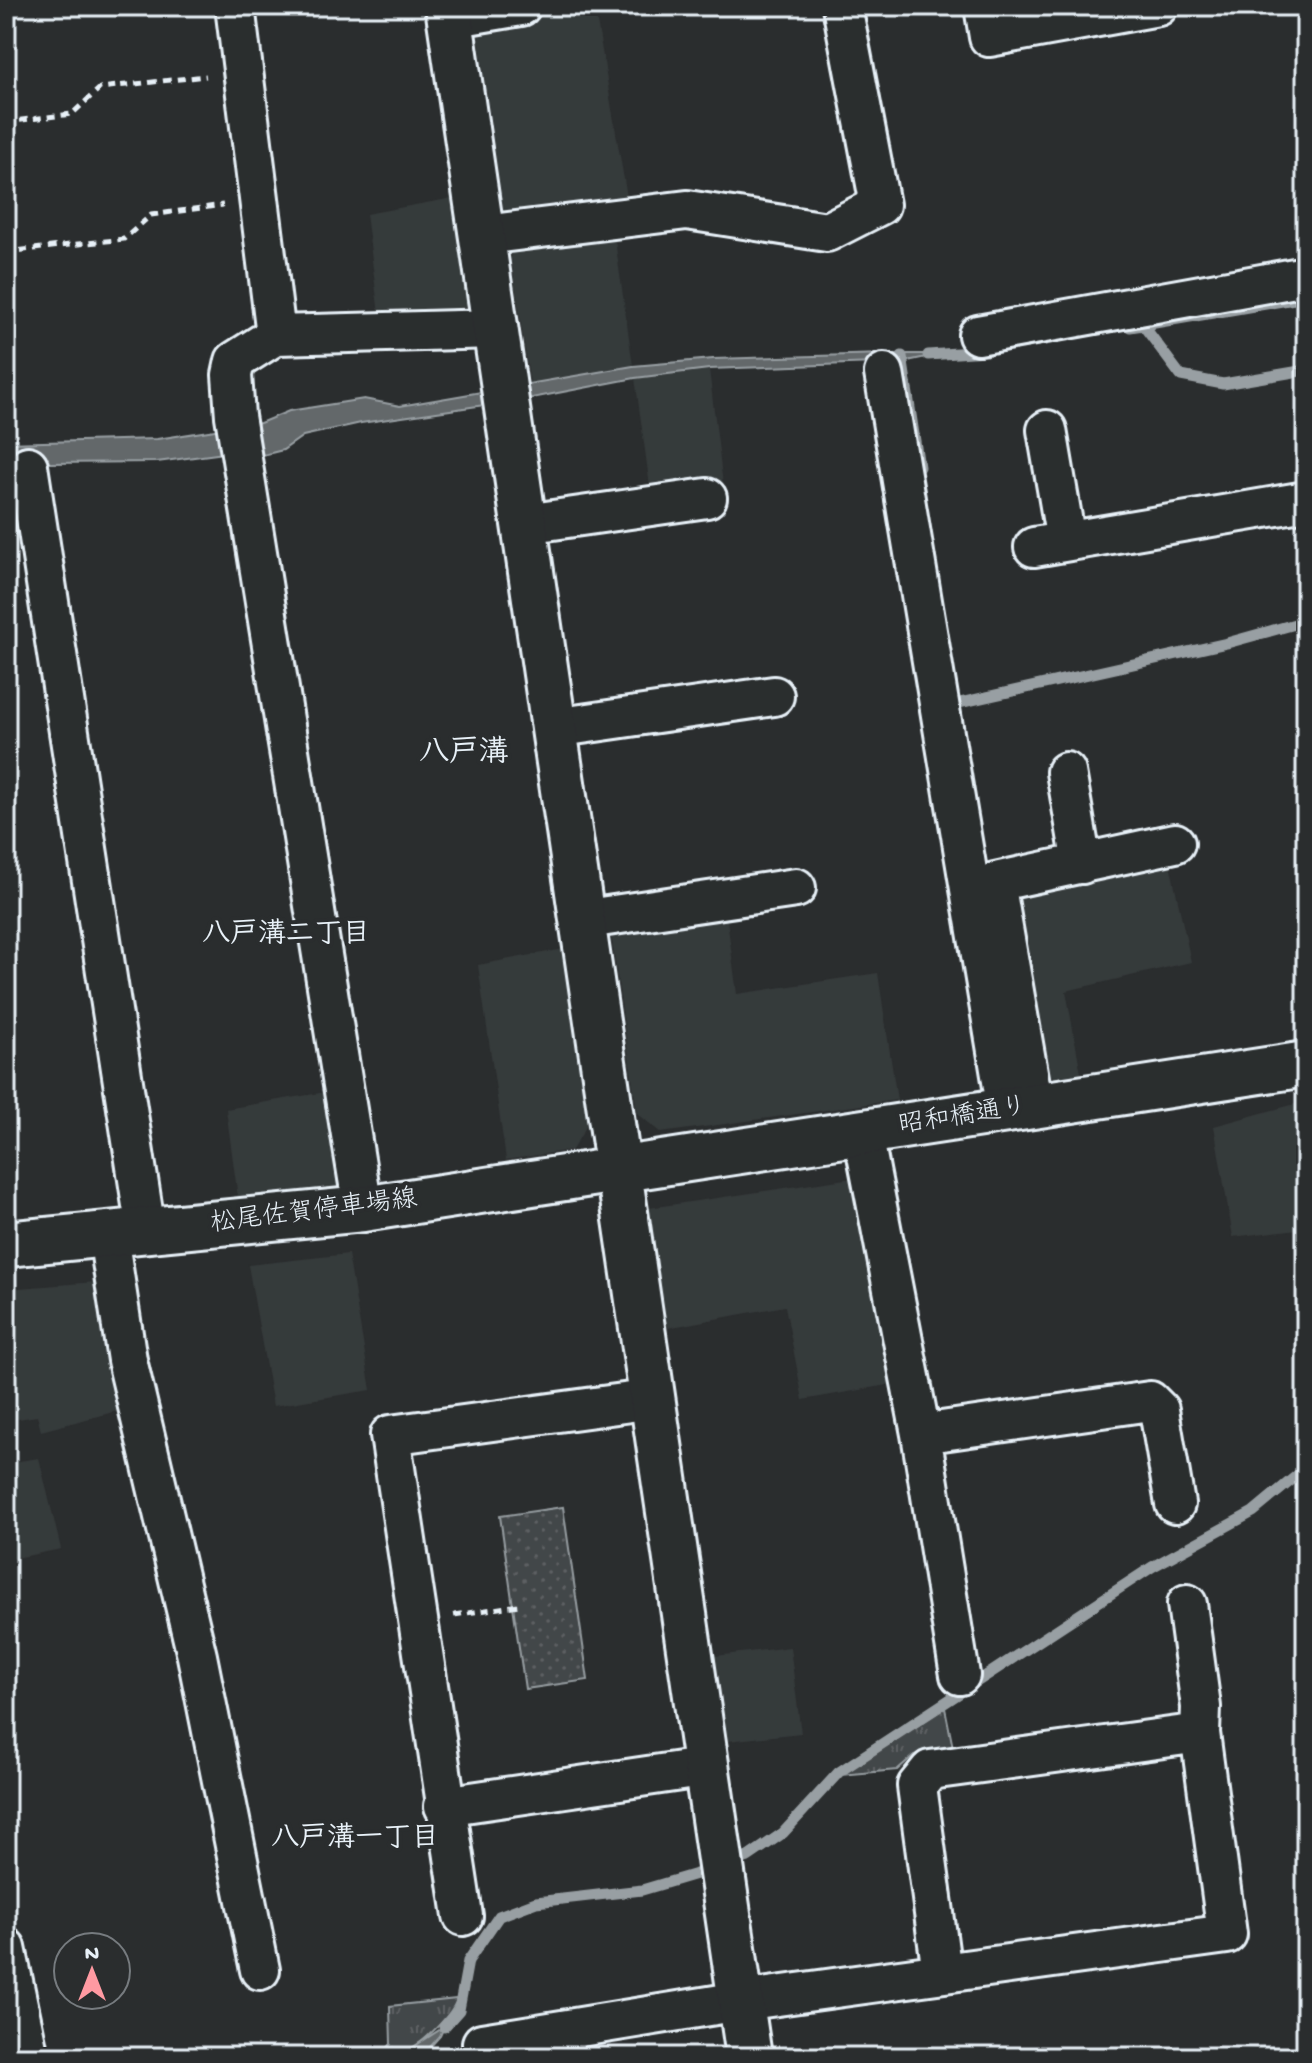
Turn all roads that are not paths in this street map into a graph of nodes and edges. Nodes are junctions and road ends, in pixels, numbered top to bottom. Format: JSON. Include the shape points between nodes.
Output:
{"nodes":[{"id":1,"x":235,"y":6,"type":"edge"},
{"id":2,"x":521,"y":6,"type":"edge"},
{"id":3,"x":842,"y":6,"type":"edge"},
{"id":4,"x":984,"y":6,"type":"edge"},
{"id":5,"x":1158,"y":6,"type":"edge"},
{"id":6,"x":449,"y":12,"type":"edge"},
{"id":7,"x":484,"y":235,"type":"junction"},
{"id":8,"x":1306,"y":276,"type":"edge"},
{"id":9,"x":496,"y":329,"type":"junction"},
{"id":10,"x":276,"y":335,"type":"junction"},
{"id":11,"x":978,"y":335,"type":"dead end"},
{"id":12,"x":884,"y":373,"type":"dead end"},
{"id":13,"x":1047,"y":430,"type":"dead end"},
{"id":14,"x":28,"y":466,"type":"dead end"},
{"id":15,"x":707,"y":498,"type":"dead end"},
{"id":16,"x":1306,"y":501,"type":"edge"},
{"id":17,"x":525,"y":524,"type":"junction"},
{"id":18,"x":774,"y":696,"type":"dead end"},
{"id":19,"x":554,"y":728,"type":"junction"},
{"id":20,"x":1066,"y":772,"type":"dead end"},
{"id":21,"x":1175,"y":843,"type":"dead end"},
{"id":22,"x":1082,"y":864,"type":"junction"},
{"id":23,"x":796,"y":888,"type":"dead end"},
{"id":24,"x":580,"y":920,"type":"junction"},
{"id":25,"x":1306,"y":1064,"type":"edge"},
{"id":26,"x":1020,"y":1109,"type":"junction"},
{"id":27,"x":863,"y":1134,"type":"junction"},
{"id":28,"x":620,"y":1169,"type":"junction"},
{"id":29,"x":363,"y":1209,"type":"junction"},
{"id":30,"x":127,"y":1233,"type":"junction"},
{"id":31,"x":6,"y":1244,"type":"edge"},
{"id":32,"x":653,"y":1399,"type":"junction"},
{"id":33,"x":921,"y":1434,"type":"junction"},
{"id":34,"x":1175,"y":1504,"type":"dead end"},
{"id":35,"x":1187,"y":1604,"type":"dead end"},
{"id":36,"x":960,"y":1675,"type":"dead end"},
{"id":37,"x":1200,"y":1733,"type":"junction"},
{"id":38,"x":708,"y":1767,"type":"junction"},
{"id":39,"x":444,"y":1806,"type":"junction"},
{"id":40,"x":463,"y":1916,"type":"dead end"},
{"id":41,"x":6,"y":1948,"type":"edge"},
{"id":42,"x":260,"y":1970,"type":"dead end"},
{"id":43,"x":942,"y":1973,"type":"junction"},
{"id":44,"x":740,"y":2001,"type":"junction"},
{"id":45,"x":482,"y":2043,"type":"dead end"},
{"id":46,"x":29,"y":2057,"type":"edge"},
{"id":47,"x":749,"y":2057,"type":"edge"}],
"edges":[{"from":1,"to":10,"type":"street"},
{"from":2,"to":6,"type":"street"},
{"from":3,"to":7,"type":"street","via":[[880,205],[827,232],[687,210]]},
{"from":4,"to":5,"type":"street","via":[[989,37]]},
{"from":6,"to":7,"type":"street"},
{"from":7,"to":9,"type":"street"},
{"from":8,"to":11,"type":"street"},
{"from":9,"to":10,"type":"street"},
{"from":9,"to":17,"type":"street"},
{"from":10,"to":29,"type":"street","via":[[235,361],[235,416]]},
{"from":12,"to":26,"type":"street"},
{"from":13,"to":16,"type":"street","via":[[1050,544]]},
{"from":14,"to":30,"type":"street"},
{"from":15,"to":17,"type":"street"},
{"from":17,"to":19,"type":"street"},
{"from":18,"to":19,"type":"street"},
{"from":19,"to":24,"type":"street"},
{"from":20,"to":22,"type":"street"},
{"from":21,"to":22,"type":"street"},
{"from":22,"to":26,"type":"street","via":[[995,882]]},
{"from":23,"to":24,"type":"street"},
{"from":24,"to":28,"type":"street"},
{"from":25,"to":26,"type":"street","name":"昭和橋通り"},
{"from":26,"to":27,"type":"street","name":"昭和橋通り"},
{"from":27,"to":28,"type":"street","name":"昭和橋通り"},
{"from":27,"to":33,"type":"street"},
{"from":28,"to":29,"type":"street","name":"松尾佐賀停車場線"},
{"from":28,"to":32,"type":"street"},
{"from":29,"to":30,"type":"street","name":"松尾佐賀停車場線"},
{"from":30,"to":31,"type":"street","name":"松尾佐賀停車場線"},
{"from":30,"to":42,"type":"street","via":[[127,1360],[197,1656]]},
{"from":32,"to":38,"type":"street"},
{"from":32,"to":39,"type":"street","via":[[390,1435]]},
{"from":33,"to":34,"type":"street","via":[[1150,1401],[1159,1410]]},
{"from":33,"to":36,"type":"street"},
{"from":35,"to":37,"type":"street"},
{"from":37,"to":43,"type":"street","via":[[930,1770],[917,1786]]},
{"from":37,"to":43,"type":"street","via":[[1227,1934]]},
{"from":38,"to":39,"type":"street"},
{"from":38,"to":44,"type":"street"},
{"from":39,"to":40,"type":"street"},
{"from":41,"to":46,"type":"street"},
{"from":43,"to":44,"type":"street"},
{"from":44,"to":45,"type":"street"},
{"from":44,"to":47,"type":"street"}]}
